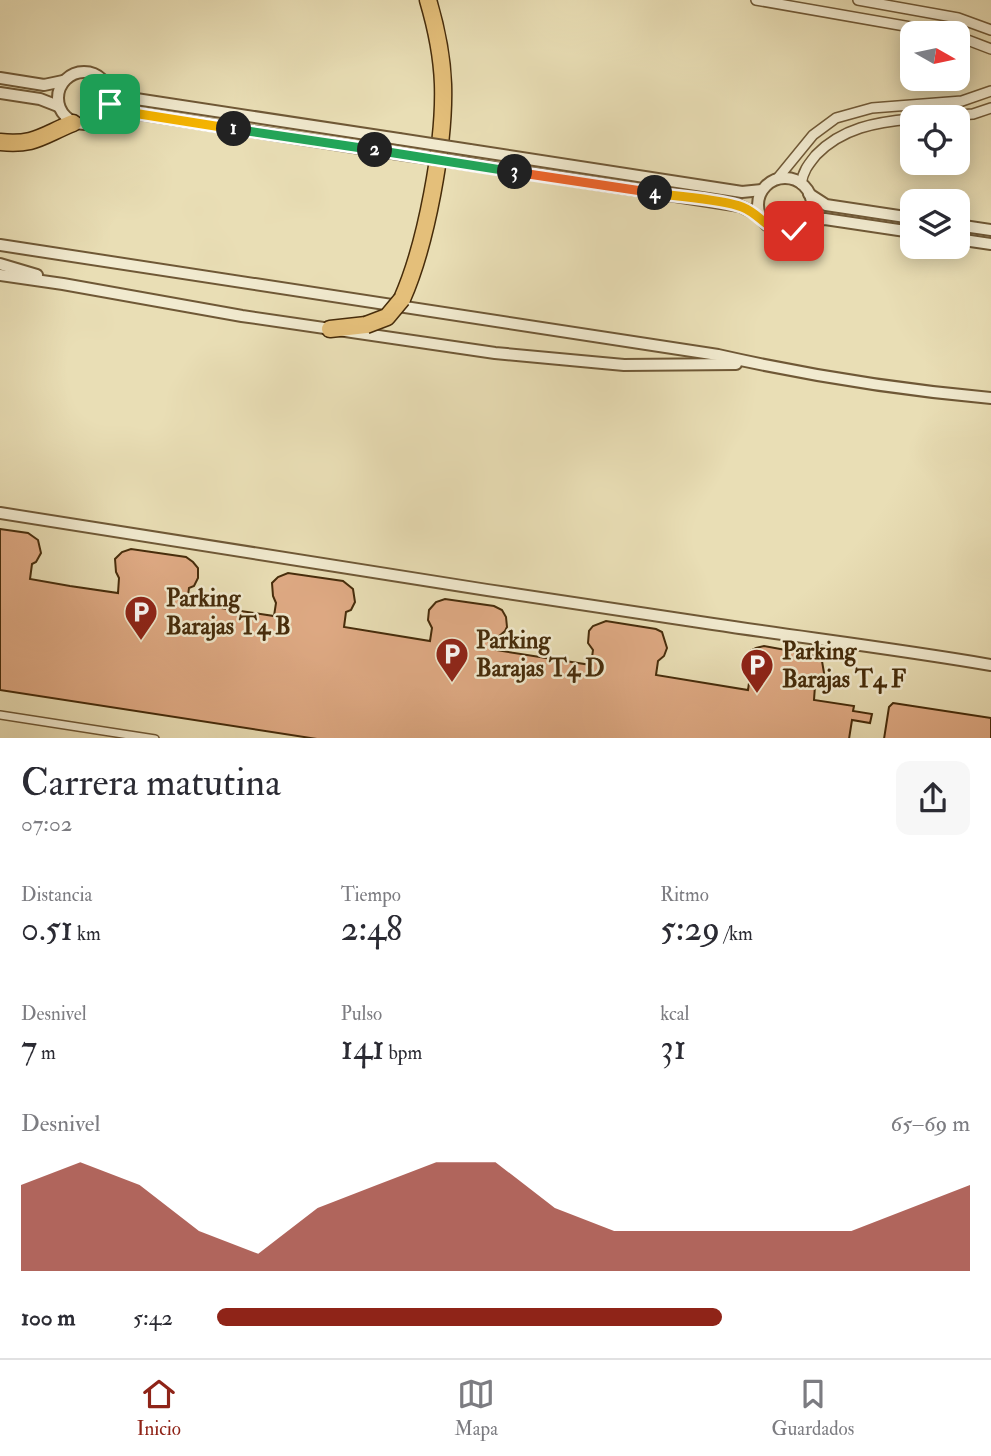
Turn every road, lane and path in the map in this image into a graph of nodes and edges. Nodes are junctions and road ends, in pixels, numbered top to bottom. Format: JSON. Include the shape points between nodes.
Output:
{"nodes":[{"id":1,"x":428,"y":0,"type":"edge"},
{"id":2,"x":756,"y":0,"type":"edge"},
{"id":3,"x":858,"y":0,"type":"edge"},
{"id":4,"x":900,"y":25,"type":"edge"},
{"id":5,"x":991,"y":30,"type":"edge"},
{"id":6,"x":970,"y":41,"type":"edge"},
{"id":7,"x":991,"y":49,"type":"edge"},
{"id":8,"x":0,"y":78,"type":"edge"},
{"id":9,"x":63,"y":81,"type":"junction"},
{"id":10,"x":991,"y":91,"type":"edge"},
{"id":11,"x":110,"y":92,"type":"junction"},
{"id":12,"x":0,"y":93,"type":"edge"},
{"id":13,"x":58,"y":106,"type":"junction"},
{"id":14,"x":991,"y":108,"type":"edge"},
{"id":15,"x":105,"y":114,"type":"junction"},
{"id":16,"x":970,"y":114,"type":"edge"},
{"id":17,"x":900,"y":120,"type":"edge"},
{"id":18,"x":73,"y":122,"type":"junction"},
{"id":19,"x":0,"y":142,"type":"edge"},
{"id":20,"x":778,"y":179,"type":"junction"},
{"id":21,"x":801,"y":184,"type":"junction"},
{"id":22,"x":762,"y":190,"type":"junction"},
{"id":23,"x":809,"y":194,"type":"junction"},
{"id":24,"x":760,"y":216,"type":"junction"},
{"id":25,"x":900,"y":216,"type":"edge"},
{"id":26,"x":807,"y":221,"type":"junction"},
{"id":27,"x":970,"y":227,"type":"edge"},
{"id":28,"x":900,"y":230,"type":"edge"},
{"id":29,"x":991,"y":230,"type":"edge"},
{"id":30,"x":970,"y":241,"type":"edge"},
{"id":31,"x":991,"y":244,"type":"edge"},
{"id":32,"x":0,"y":245,"type":"edge"},
{"id":33,"x":0,"y":264,"type":"edge"},
{"id":34,"x":0,"y":275,"type":"edge"},
{"id":35,"x":63,"y":284,"type":"junction"},
{"id":36,"x":330,"y":330,"type":"junction"},
{"id":37,"x":760,"y":365,"type":"junction"},
{"id":38,"x":955,"y":394,"type":"junction"},
{"id":39,"x":991,"y":398,"type":"edge"},
{"id":40,"x":991,"y":404,"type":"edge"},
{"id":41,"x":0,"y":513,"type":"edge"},
{"id":42,"x":991,"y":665,"type":"edge"},
{"id":43,"x":0,"y":715,"type":"edge"},
{"id":44,"x":155,"y":738,"type":"edge"}],
"edges":[{"from":1,"to":36,"type":"highway","bridge":true,"via":[[443,83],[442,127],[412,276],[387,317]]},
{"from":2,"to":4,"type":"street"},
{"from":3,"to":5,"type":"street"},
{"from":6,"to":7,"type":"street"},
{"from":8,"to":9,"type":"street","via":[[44,85]]},
{"from":9,"to":11,"type":"street","via":[[75,72],[90,71],[103,79]]},
{"from":9,"to":13,"type":"street","via":[[57,93]]},
{"from":10,"to":20,"type":"street","via":[[962,101],[872,108],[836,118],[813,135]]},
{"from":11,"to":15,"type":"street"},
{"from":11,"to":22,"type":"street","bridge":true,"via":[[742,192]]},
{"from":12,"to":13,"type":"street"},
{"from":13,"to":18,"type":"street"},
{"from":14,"to":16,"type":"street"},
{"from":15,"to":18,"type":"street","via":[[90,124]]},
{"from":15,"to":24,"type":"street","bridge":true,"via":[[133,113],[740,206]]},
{"from":17,"to":21,"type":"street","via":[[848,131],[824,147],[804,169]]},
{"from":18,"to":19,"type":"highway","via":[[34,142]]},
{"from":20,"to":21,"type":"street"},
{"from":20,"to":22,"type":"street"},
{"from":21,"to":23,"type":"street"},
{"from":22,"to":24,"type":"street","via":[[757,207]]},
{"from":23,"to":25,"type":"street","via":[[826,205]]},
{"from":23,"to":26,"type":"street"},
{"from":24,"to":26,"type":"street","via":[[770,228],[786,233]]},
{"from":26,"to":28,"type":"street","via":[[825,219]]},
{"from":27,"to":29,"type":"street"},
{"from":30,"to":31,"type":"street"},
{"from":32,"to":37,"type":"street"},
{"from":33,"to":35,"type":"street"},
{"from":34,"to":35,"type":"street"},
{"from":35,"to":36,"type":"street"},
{"from":36,"to":37,"type":"street","via":[[625,365]]},
{"from":37,"to":38,"type":"street"},
{"from":38,"to":39,"type":"street"},
{"from":38,"to":40,"type":"street"},
{"from":41,"to":42,"type":"street"},
{"from":43,"to":44,"type":"street"}]}
